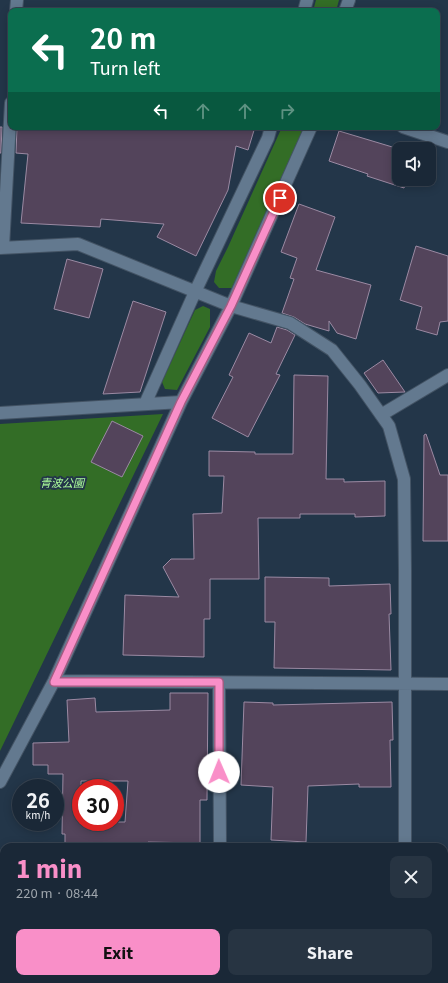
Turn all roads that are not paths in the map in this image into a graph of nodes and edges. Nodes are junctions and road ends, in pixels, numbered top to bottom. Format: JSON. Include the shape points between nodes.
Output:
{"nodes":[{"id":1,"x":9,"y":130,"type":"edge"},
{"id":2,"x":271,"y":130,"type":"edge"},
{"id":3,"x":310,"y":130,"type":"edge"},
{"id":4,"x":412,"y":130,"type":"edge"},
{"id":5,"x":448,"y":142,"type":"edge"},
{"id":6,"x":2,"y":248,"type":"edge"},
{"id":7,"x":195,"y":292,"type":"junction"},
{"id":8,"x":231,"y":306,"type":"junction"},
{"id":9,"x":448,"y":375,"type":"edge"},
{"id":10,"x":181,"y":402,"type":"junction"},
{"id":11,"x":145,"y":404,"type":"junction"},
{"id":12,"x":0,"y":413,"type":"edge"},
{"id":13,"x":381,"y":414,"type":"junction"},
{"id":14,"x":54,"y":682,"type":"junction"},
{"id":15,"x":219,"y":682,"type":"junction"},
{"id":16,"x":405,"y":684,"type":"junction"},
{"id":17,"x":448,"y":684,"type":"edge"},
{"id":18,"x":0,"y":782,"type":"edge"},
{"id":19,"x":220,"y":843,"type":"edge"},
{"id":20,"x":405,"y":843,"type":"edge"}],
"edges":[{"from":1,"to":6,"type":"street"},
{"from":2,"to":7,"type":"street"},
{"from":3,"to":8,"type":"street"},
{"from":4,"to":5,"type":"street"},
{"from":6,"to":7,"type":"street","via":[[78,244]]},
{"from":7,"to":8,"type":"street"},
{"from":7,"to":11,"type":"street"},
{"from":8,"to":10,"type":"street"},
{"from":8,"to":13,"type":"street","via":[[290,323],[332,350]]},
{"from":9,"to":13,"type":"street"},
{"from":10,"to":11,"type":"street"},
{"from":10,"to":14,"type":"street"},
{"from":11,"to":12,"type":"street"},
{"from":13,"to":16,"type":"street","via":[[389,426],[404,479]]},
{"from":14,"to":15,"type":"street"},
{"from":14,"to":18,"type":"street"},
{"from":15,"to":16,"type":"street"},
{"from":15,"to":19,"type":"street"},
{"from":16,"to":17,"type":"street"},
{"from":16,"to":20,"type":"street"}]}
